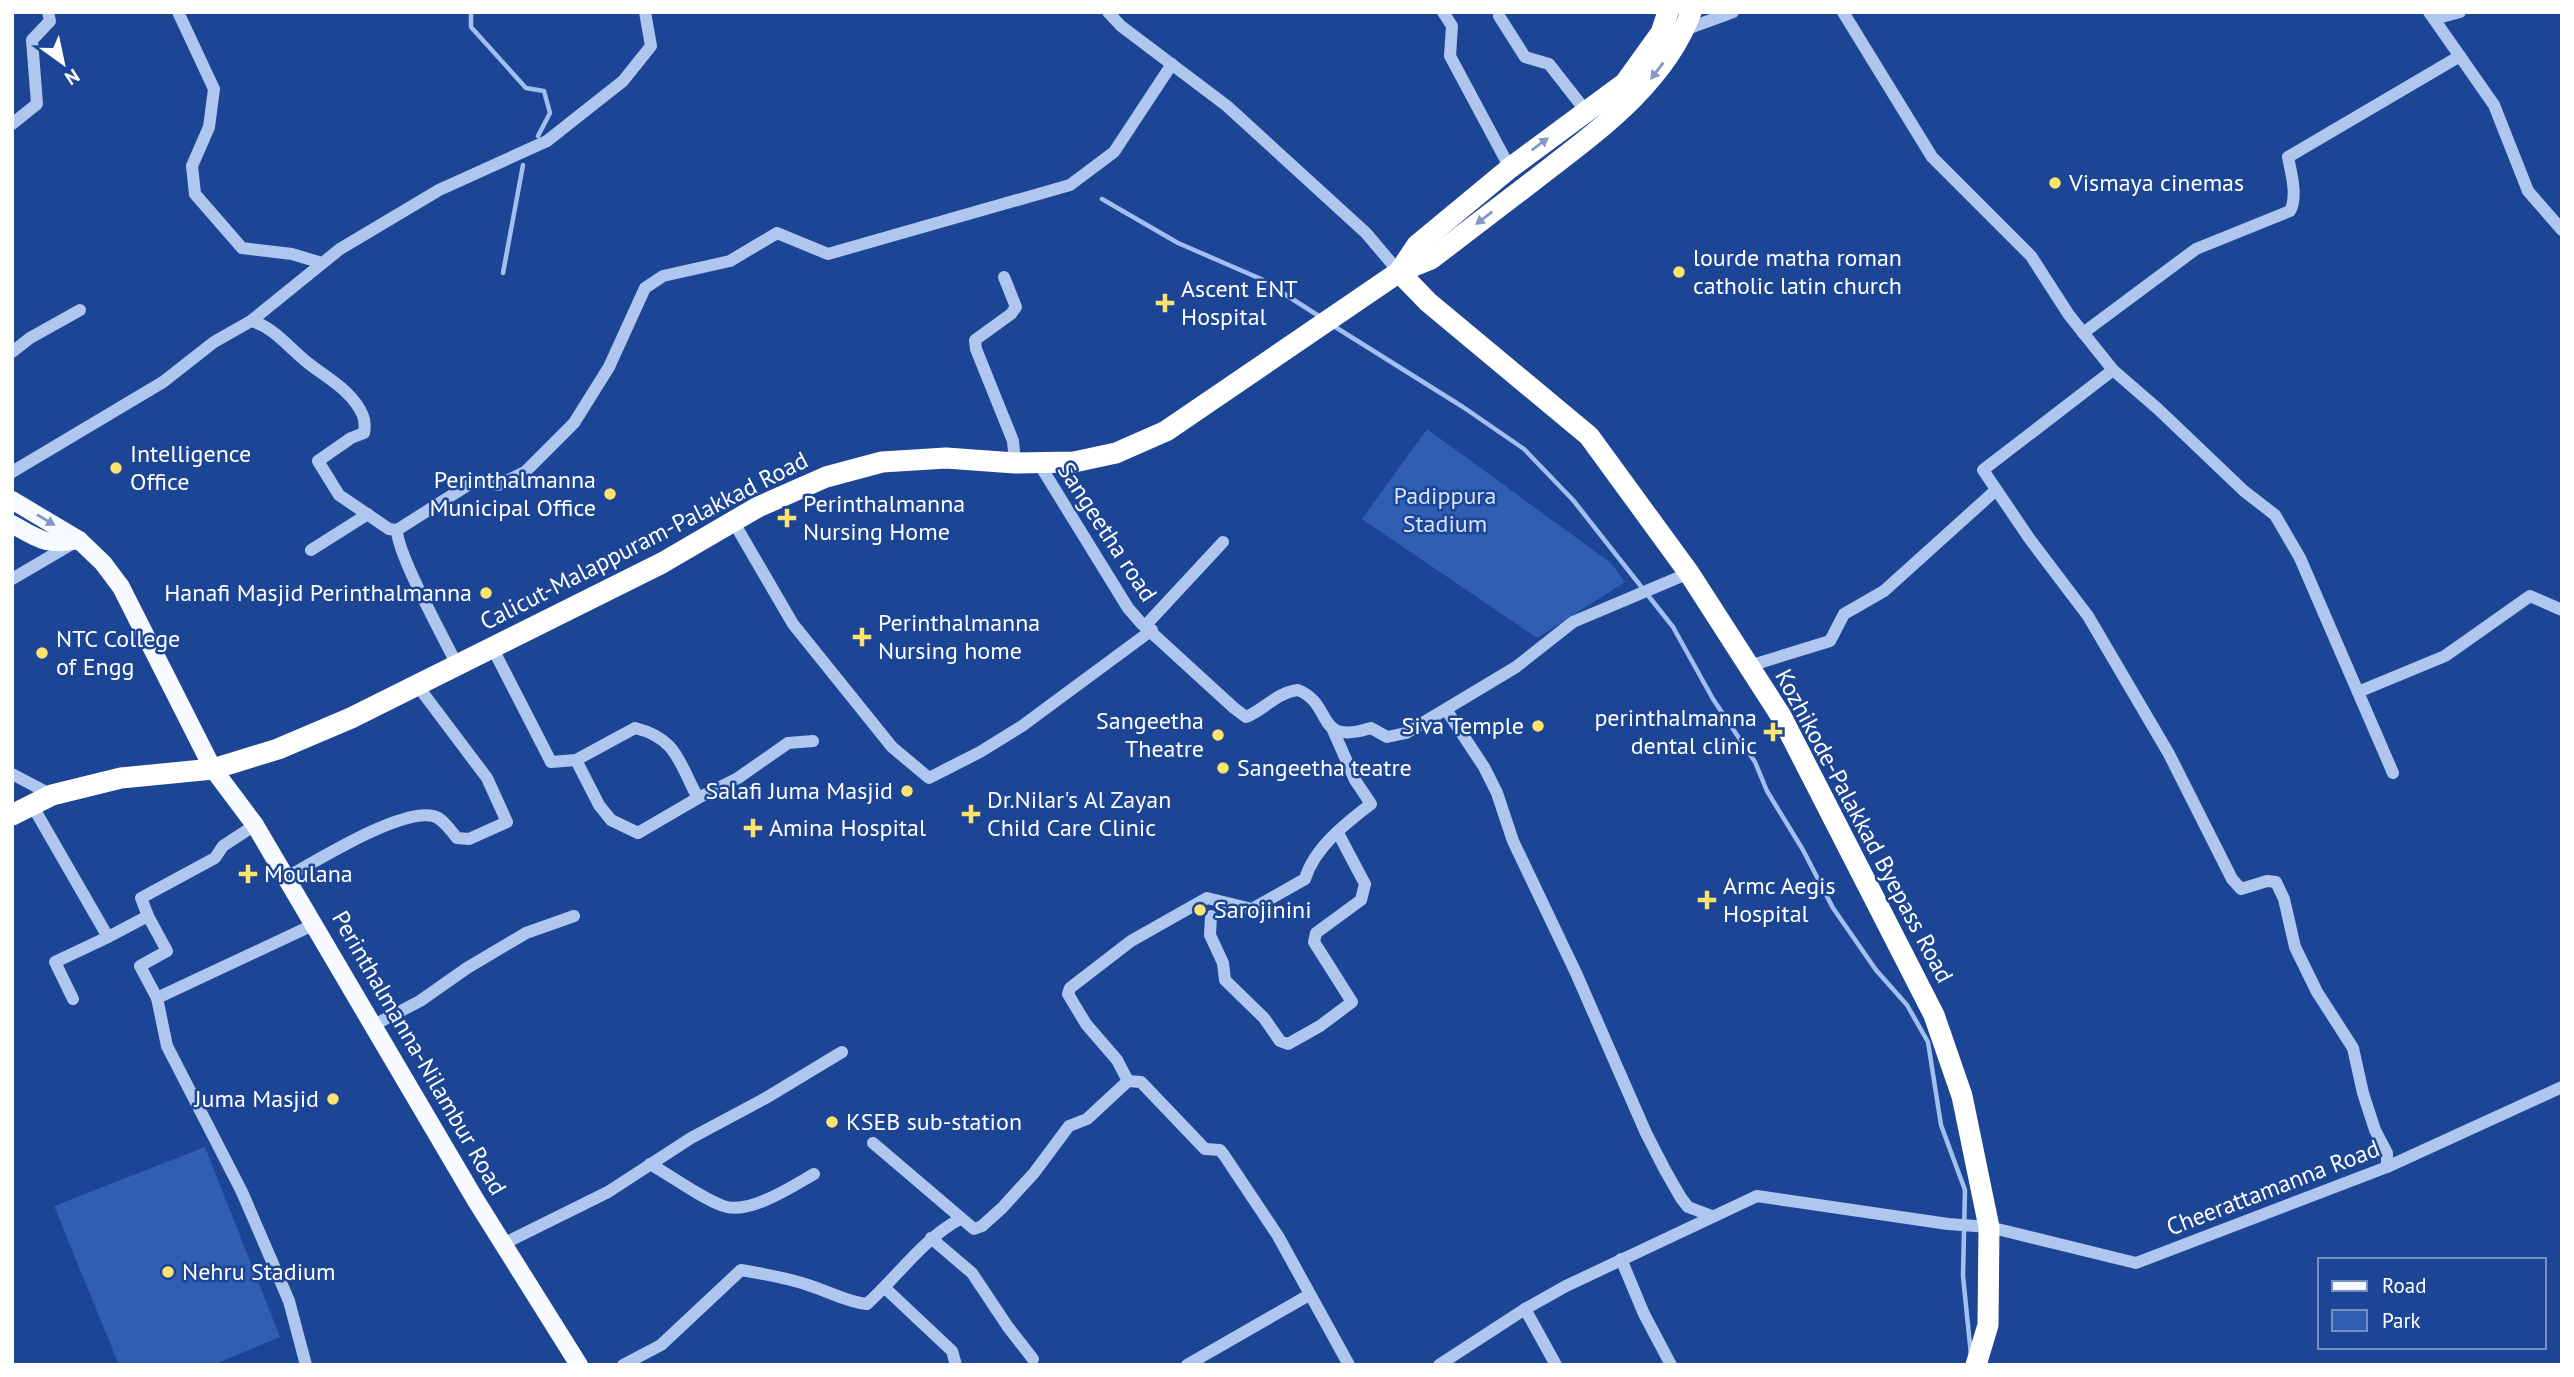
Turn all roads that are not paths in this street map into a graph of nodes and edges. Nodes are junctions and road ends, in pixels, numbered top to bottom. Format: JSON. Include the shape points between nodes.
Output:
{"nodes":[{"id":1,"x":48,"y":12,"type":"edge"},
{"id":2,"x":178,"y":12,"type":"edge"},
{"id":3,"x":645,"y":12,"type":"edge"},
{"id":4,"x":1108,"y":12,"type":"edge"},
{"id":5,"x":1443,"y":12,"type":"edge"},
{"id":6,"x":1668,"y":12,"type":"edge"},
{"id":7,"x":1733,"y":12,"type":"edge"},
{"id":8,"x":1843,"y":12,"type":"edge"},
{"id":9,"x":2460,"y":12,"type":"edge"},
{"id":10,"x":1499,"y":16,"type":"dead end"},
{"id":11,"x":2432,"y":16,"type":"edge"},
{"id":12,"x":1688,"y":21,"type":"edge"},
{"id":13,"x":2460,"y":56,"type":"junction"},
{"id":14,"x":1171,"y":64,"type":"junction"},
{"id":15,"x":1628,"y":90,"type":"junction"},
{"id":16,"x":1585,"y":110,"type":"junction"},
{"id":17,"x":12,"y":124,"type":"edge"},
{"id":18,"x":1510,"y":167,"type":"junction"},
{"id":19,"x":2562,"y":230,"type":"edge"},
{"id":20,"x":322,"y":263,"type":"junction"},
{"id":21,"x":1399,"y":272,"type":"junction"},
{"id":22,"x":1004,"y":277,"type":"dead end"},
{"id":23,"x":80,"y":310,"type":"dead end"},
{"id":24,"x":251,"y":321,"type":"junction"},
{"id":25,"x":2083,"y":333,"type":"junction"},
{"id":26,"x":12,"y":352,"type":"edge"},
{"id":27,"x":2113,"y":370,"type":"junction"},
{"id":28,"x":1038,"y":462,"type":"junction"},
{"id":29,"x":1015,"y":463,"type":"junction"},
{"id":30,"x":12,"y":472,"type":"edge"},
{"id":31,"x":1996,"y":490,"type":"junction"},
{"id":32,"x":12,"y":500,"type":"edge"},
{"id":33,"x":368,"y":514,"type":"junction"},
{"id":34,"x":733,"y":521,"type":"junction"},
{"id":35,"x":12,"y":524,"type":"edge"},
{"id":36,"x":397,"y":530,"type":"junction"},
{"id":37,"x":79,"y":540,"type":"junction"},
{"id":38,"x":1223,"y":542,"type":"dead end"},
{"id":39,"x":311,"y":550,"type":"dead end"},
{"id":40,"x":1689,"y":573,"type":"junction"},
{"id":41,"x":12,"y":579,"type":"edge"},
{"id":42,"x":2562,"y":610,"type":"edge"},
{"id":43,"x":1148,"y":628,"type":"junction"},
{"id":44,"x":492,"y":648,"type":"junction"},
{"id":45,"x":457,"y":665,"type":"junction"},
{"id":46,"x":1749,"y":666,"type":"junction"},
{"id":47,"x":417,"y":685,"type":"junction"},
{"id":48,"x":2358,"y":692,"type":"junction"},
{"id":49,"x":1447,"y":711,"type":"junction"},
{"id":50,"x":1333,"y":730,"type":"junction"},
{"id":51,"x":813,"y":741,"type":"dead end"},
{"id":52,"x":576,"y":760,"type":"junction"},
{"id":53,"x":213,"y":769,"type":"junction"},
{"id":54,"x":2393,"y":773,"type":"dead end"},
{"id":55,"x":12,"y":774,"type":"edge"},
{"id":56,"x":52,"y":795,"type":"junction"},
{"id":57,"x":698,"y":798,"type":"junction"},
{"id":58,"x":32,"y":805,"type":"junction"},
{"id":59,"x":12,"y":815,"type":"edge"},
{"id":60,"x":256,"y":825,"type":"junction"},
{"id":61,"x":1338,"y":833,"type":"junction"},
{"id":62,"x":287,"y":877,"type":"junction"},
{"id":63,"x":148,"y":916,"type":"junction"},
{"id":64,"x":574,"y":916,"type":"dead end"},
{"id":65,"x":1211,"y":916,"type":"dead end"},
{"id":66,"x":315,"y":925,"type":"junction"},
{"id":67,"x":108,"y":937,"type":"junction"},
{"id":68,"x":157,"y":998,"type":"junction"},
{"id":69,"x":73,"y":999,"type":"dead end"},
{"id":70,"x":372,"y":1026,"type":"junction"},
{"id":71,"x":842,"y":1052,"type":"dead end"},
{"id":72,"x":1128,"y":1081,"type":"junction"},
{"id":73,"x":2562,"y":1087,"type":"edge"},
{"id":74,"x":873,"y":1143,"type":"dead end"},
{"id":75,"x":650,"y":1164,"type":"junction"},
{"id":76,"x":2387,"y":1167,"type":"junction"},
{"id":77,"x":814,"y":1174,"type":"dead end"},
{"id":78,"x":1712,"y":1216,"type":"junction"},
{"id":79,"x":960,"y":1219,"type":"junction"},
{"id":80,"x":1980,"y":1226,"type":"junction"},
{"id":81,"x":932,"y":1238,"type":"junction"},
{"id":82,"x":503,"y":1244,"type":"junction"},
{"id":83,"x":1621,"y":1259,"type":"junction"},
{"id":84,"x":885,"y":1288,"type":"junction"},
{"id":85,"x":1309,"y":1295,"type":"junction"},
{"id":86,"x":1525,"y":1309,"type":"junction"},
{"id":87,"x":1033,"y":1359,"type":"dead end"},
{"id":88,"x":1980,"y":1361,"type":"edge"},
{"id":89,"x":306,"y":1365,"type":"edge"},
{"id":90,"x":579,"y":1365,"type":"edge"},
{"id":91,"x":623,"y":1365,"type":"edge"},
{"id":92,"x":956,"y":1365,"type":"edge"},
{"id":93,"x":1187,"y":1365,"type":"edge"},
{"id":94,"x":1349,"y":1365,"type":"edge"},
{"id":95,"x":1438,"y":1365,"type":"edge"},
{"id":96,"x":1556,"y":1365,"type":"edge"},
{"id":97,"x":1671,"y":1365,"type":"edge"}],
"edges":[{"from":1,"to":17,"type":"street","via":[[50,21],[32,40],[37,104]]},
{"from":2,"to":20,"type":"street","via":[[214,89],[209,127],[192,166],[195,194],[242,248]]},
{"from":3,"to":20,"type":"street","via":[[651,46],[623,81],[548,141],[439,190]]},
{"from":4,"to":14,"type":"street"},
{"from":5,"to":18,"type":"street","via":[[1452,26],[1450,56]]},
{"from":6,"to":15,"type":"highway","name":"Calicut-Malappuram-Palakkad Road"},
{"from":7,"to":12,"type":"street"},
{"from":8,"to":25,"type":"street","via":[[1933,157],[2031,256]]},
{"from":9,"to":11,"type":"street"},
{"from":10,"to":16,"type":"street","via":[[1525,57],[1549,64]]},
{"from":11,"to":13,"type":"street"},
{"from":12,"to":15,"type":"highway","one_way":true,"via":[[1654,76]]},
{"from":13,"to":19,"type":"street","via":[[2494,105],[2528,191]]},
{"from":13,"to":25,"type":"street","via":[[2288,157],[2290,211],[2196,249]]},
{"from":14,"to":21,"type":"street","via":[[1227,106],[1366,233]]},
{"from":14,"to":36,"type":"street","via":[[1114,152],[1070,185],[828,254],[777,233],[730,261],[663,276],[645,288],[609,367],[574,423],[525,471],[498,485],[476,480]]},
{"from":15,"to":16,"type":"highway","name":"Calicut-Malappuram-Palakkad Road"},
{"from":15,"to":21,"type":"highway","one_way":true,"via":[[1598,131],[1431,259]]},
{"from":18,"to":16,"type":"highway","name":"Calicut-Malappuram-Palakkad Road","one_way":true},
{"from":18,"to":21,"type":"highway","name":"Calicut-Malappuram-Palakkad Road","via":[[1417,246]]},
{"from":20,"to":24,"type":"street"},
{"from":21,"to":28,"type":"highway","name":"Calicut-Malappuram-Palakkad Road","via":[[1166,431],[1116,453],[1074,462]]},
{"from":21,"to":40,"type":"highway","name":"Kozhikode-Palakkad Byepass Road","via":[[1428,302],[1588,436]]},
{"from":22,"to":29,"type":"street","via":[[1016,307],[975,340],[1013,442]]},
{"from":23,"to":26,"type":"street"},
{"from":24,"to":30,"type":"street","via":[[214,342],[163,382]]},
{"from":24,"to":33,"type":"street","via":[[271,330],[325,374],[363,415],[365,433],[318,461],[340,495]]},
{"from":25,"to":27,"type":"street"},
{"from":27,"to":31,"type":"street","via":[[1983,470]]},
{"from":27,"to":48,"type":"street","via":[[2275,515],[2300,558]]},
{"from":28,"to":29,"type":"highway","name":"Calicut-Malappuram-Palakkad Road"},
{"from":28,"to":43,"type":"street","name":"Sangeetha road","via":[[1128,608]]},
{"from":29,"to":34,"type":"highway","name":"Calicut-Malappuram-Palakkad Road","via":[[946,458],[881,462],[826,477]]},
{"from":31,"to":46,"type":"street","via":[[1884,591],[1844,614],[1830,641]]},
{"from":31,"to":76,"type":"street","via":[[2088,616],[2169,754],[2232,879],[2241,889],[2276,882],[2295,947],[2353,1048],[2362,1093],[2387,1153]]},
{"from":32,"to":37,"type":"main road","name":"Perinthalmanna-Nilambur Road","one_way":true},
{"from":33,"to":36,"type":"street"},
{"from":33,"to":39,"type":"street"},
{"from":34,"to":43,"type":"street","via":[[793,624],[892,747],[929,778],[1022,726]]},
{"from":34,"to":44,"type":"highway","name":"Calicut-Malappuram-Palakkad Road","via":[[662,563]]},
{"from":35,"to":37,"type":"main road","via":[[52,544]]},
{"from":36,"to":45,"type":"street","via":[[410,568]]},
{"from":37,"to":41,"type":"street"},
{"from":37,"to":53,"type":"main road","name":"Perinthalmanna-Nilambur Road","via":[[121,587]]},
{"from":38,"to":43,"type":"street"},
{"from":40,"to":46,"type":"highway","name":"Kozhikode-Palakkad Byepass Road"},
{"from":40,"to":49,"type":"street","via":[[1573,622],[1516,667]]},
{"from":42,"to":48,"type":"street","via":[[2530,596],[2445,656]]},
{"from":43,"to":50,"type":"street","name":"Sangeetha road","via":[[1246,717],[1273,699],[1298,690],[1312,699]]},
{"from":44,"to":45,"type":"highway","name":"Calicut-Malappuram-Palakkad Road"},
{"from":44,"to":52,"type":"street","via":[[551,762]]},
{"from":45,"to":47,"type":"highway","name":"Calicut-Malappuram-Palakkad Road"},
{"from":46,"to":80,"type":"highway","name":"Kozhikode-Palakkad Byepass Road","via":[[1781,716],[1934,1014],[1962,1096]]},
{"from":47,"to":53,"type":"highway","name":"Calicut-Malappuram-Palakkad Road","via":[[278,749]]},
{"from":47,"to":62,"type":"street","via":[[487,778],[507,822],[469,839],[457,838],[440,818],[410,816]]},
{"from":48,"to":54,"type":"street"},
{"from":49,"to":50,"type":"street","via":[[1395,737],[1371,728],[1352,734]]},
{"from":49,"to":78,"type":"street","via":[[1497,793],[1513,841],[1665,1170],[1688,1207]]},
{"from":50,"to":61,"type":"street","name":"Sangeetha road","via":[[1371,804]]},
{"from":51,"to":57,"type":"street","via":[[788,743],[738,778]]},
{"from":52,"to":57,"type":"street","via":[[635,728],[651,732],[668,742]]},
{"from":52,"to":57,"type":"street","via":[[598,805],[611,820],[638,833]]},
{"from":53,"to":56,"type":"highway","name":"Calicut-Malappuram-Palakkad Road","via":[[121,778]]},
{"from":53,"to":60,"type":"main road","name":"Perinthalmanna-Nilambur Road"},
{"from":55,"to":56,"type":"street"},
{"from":56,"to":58,"type":"highway","name":"Calicut-Malappuram-Palakkad Road"},
{"from":58,"to":59,"type":"highway","name":"Calicut-Malappuram-Palakkad Road"},
{"from":58,"to":67,"type":"street"},
{"from":60,"to":62,"type":"main road","name":"Perinthalmanna-Nilambur Road"},
{"from":60,"to":63,"type":"street","via":[[223,846],[215,858],[141,898]]},
{"from":61,"to":65,"type":"street","via":[[1365,884],[1361,900],[1316,933],[1314,942],[1352,1002],[1320,1026],[1288,1044],[1280,1041],[1264,1018],[1225,980],[1210,935]]},
{"from":61,"to":72,"type":"street","name":"Sangeetha road","via":[[1309,865],[1305,879],[1288,890],[1252,909],[1208,898],[1131,942],[1070,988],[1068,994],[1086,1024]]},
{"from":62,"to":66,"type":"main road","name":"Perinthalmanna-Nilambur Road"},
{"from":63,"to":67,"type":"street"},
{"from":63,"to":68,"type":"street","via":[[167,951],[140,966]]},
{"from":64,"to":70,"type":"street","via":[[526,933]]},
{"from":66,"to":68,"type":"street"},
{"from":66,"to":70,"type":"main road","name":"Perinthalmanna-Nilambur Road"},
{"from":67,"to":69,"type":"street","via":[[55,962]]},
{"from":68,"to":89,"type":"street","via":[[167,1046],[242,1192],[289,1301]]},
{"from":70,"to":82,"type":"main road","name":"Perinthalmanna-Nilambur Road"},
{"from":71,"to":75,"type":"street"},
{"from":72,"to":79,"type":"street","via":[[1087,1119],[1069,1126],[1034,1173],[982,1226],[974,1229]]},
{"from":72,"to":85,"type":"street","via":[[1141,1082],[1205,1149],[1220,1150],[1278,1236]]},
{"from":73,"to":76,"type":"street","name":"Cheerattamanna Road"},
{"from":74,"to":79,"type":"street"},
{"from":75,"to":77,"type":"street","via":[[711,1201],[738,1208],[775,1196]]},
{"from":75,"to":82,"type":"street","via":[[608,1192]]},
{"from":76,"to":80,"type":"street","name":"Cheerattamanna Road","via":[[2136,1264]]},
{"from":78,"to":80,"type":"street","name":"Cheerattamanna Road","via":[[1757,1196]]},
{"from":78,"to":83,"type":"street","name":"Cheerattamanna Road"},
{"from":79,"to":81,"type":"street"},
{"from":80,"to":88,"type":"highway","name":"Kozhikode-Palakkad Byepass Road","via":[[1988,1325]]},
{"from":81,"to":84,"type":"street"},
{"from":81,"to":87,"type":"street","via":[[972,1273]]},
{"from":82,"to":90,"type":"main road","name":"Perinthalmanna-Nilambur Road"},
{"from":83,"to":86,"type":"street","name":"Cheerattamanna Road"},
{"from":83,"to":97,"type":"street"},
{"from":84,"to":91,"type":"street","via":[[867,1304],[855,1303],[811,1286],[741,1270],[661,1345]]},
{"from":84,"to":92,"type":"street","via":[[952,1351]]},
{"from":85,"to":93,"type":"street"},
{"from":85,"to":94,"type":"street"},
{"from":86,"to":95,"type":"street","name":"Cheerattamanna Road"},
{"from":86,"to":96,"type":"street"}]}
